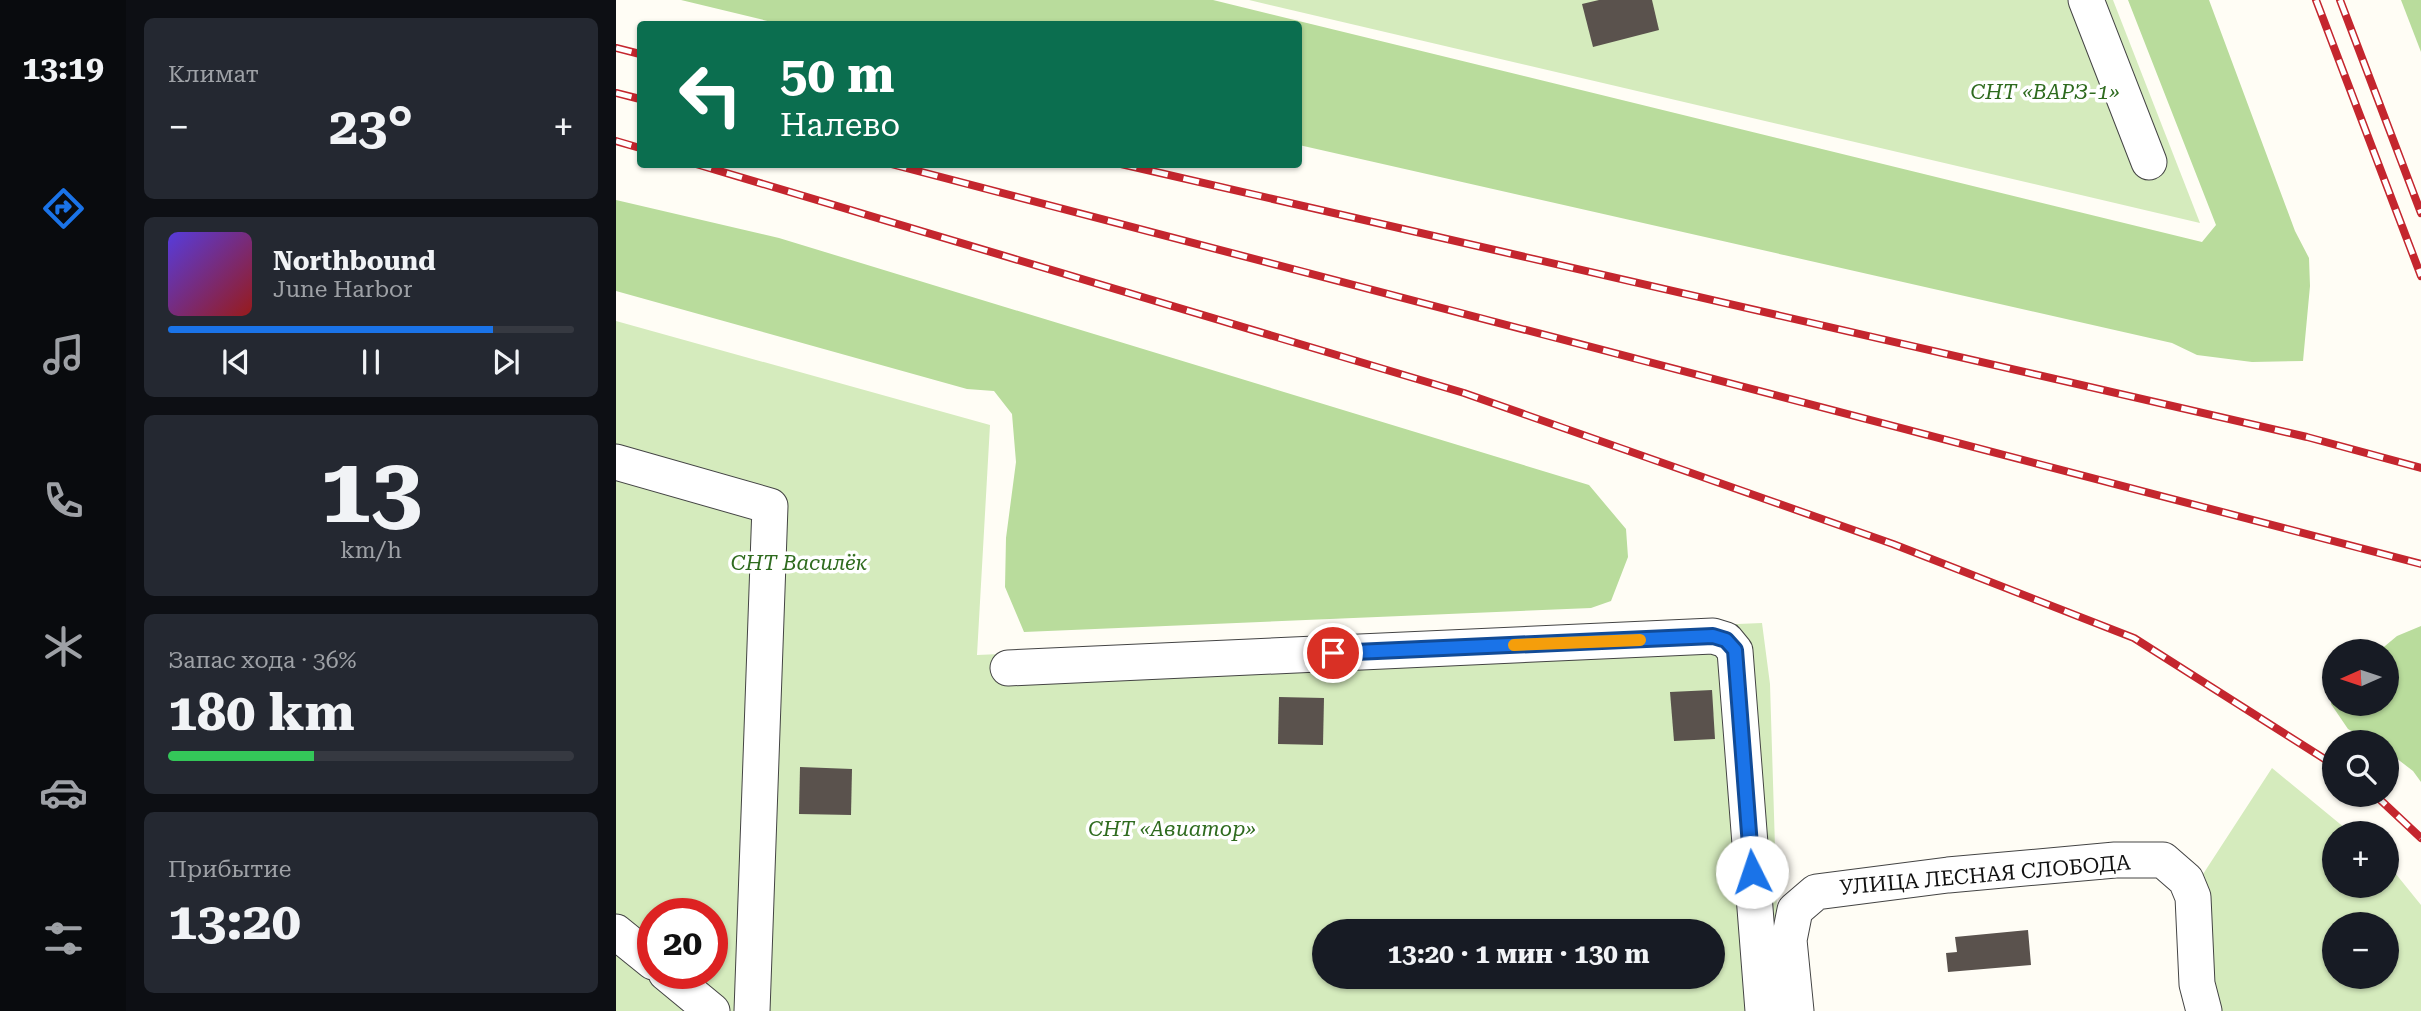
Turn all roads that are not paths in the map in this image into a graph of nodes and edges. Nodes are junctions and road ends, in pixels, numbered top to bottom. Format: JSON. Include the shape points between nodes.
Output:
{"nodes":[{"id":1,"x":2086,"y":0,"type":"edge"},
{"id":2,"x":2148,"y":162,"type":"dead end"},
{"id":3,"x":616,"y":462,"type":"edge"},
{"id":4,"x":1008,"y":668,"type":"dead end"},
{"id":5,"x":616,"y":932,"type":"edge"},
{"id":6,"x":637,"y":949,"type":"edge"},
{"id":7,"x":685,"y":989,"type":"edge"},
{"id":8,"x":712,"y":1011,"type":"edge"},
{"id":9,"x":752,"y":1011,"type":"edge"},
{"id":10,"x":1763,"y":1011,"type":"edge"},
{"id":11,"x":1796,"y":1011,"type":"edge"},
{"id":12,"x":2204,"y":1011,"type":"edge"}],
"edges":[{"from":1,"to":2,"type":"street"},
{"from":3,"to":9,"type":"street","via":[[770,506]]},
{"from":4,"to":10,"type":"street","via":[[1713,636],[1726,640],[1735,650]]},
{"from":5,"to":6,"type":"street"},
{"from":7,"to":8,"type":"street"},
{"from":11,"to":12,"type":"street","name":"УЛИЦА ЛЕСНАЯ СЛОБОДА","via":[[1789,940],[1795,910],[1816,892],[1948,875],[2163,860],[2186,880],[2193,897],[2197,984]]}]}
